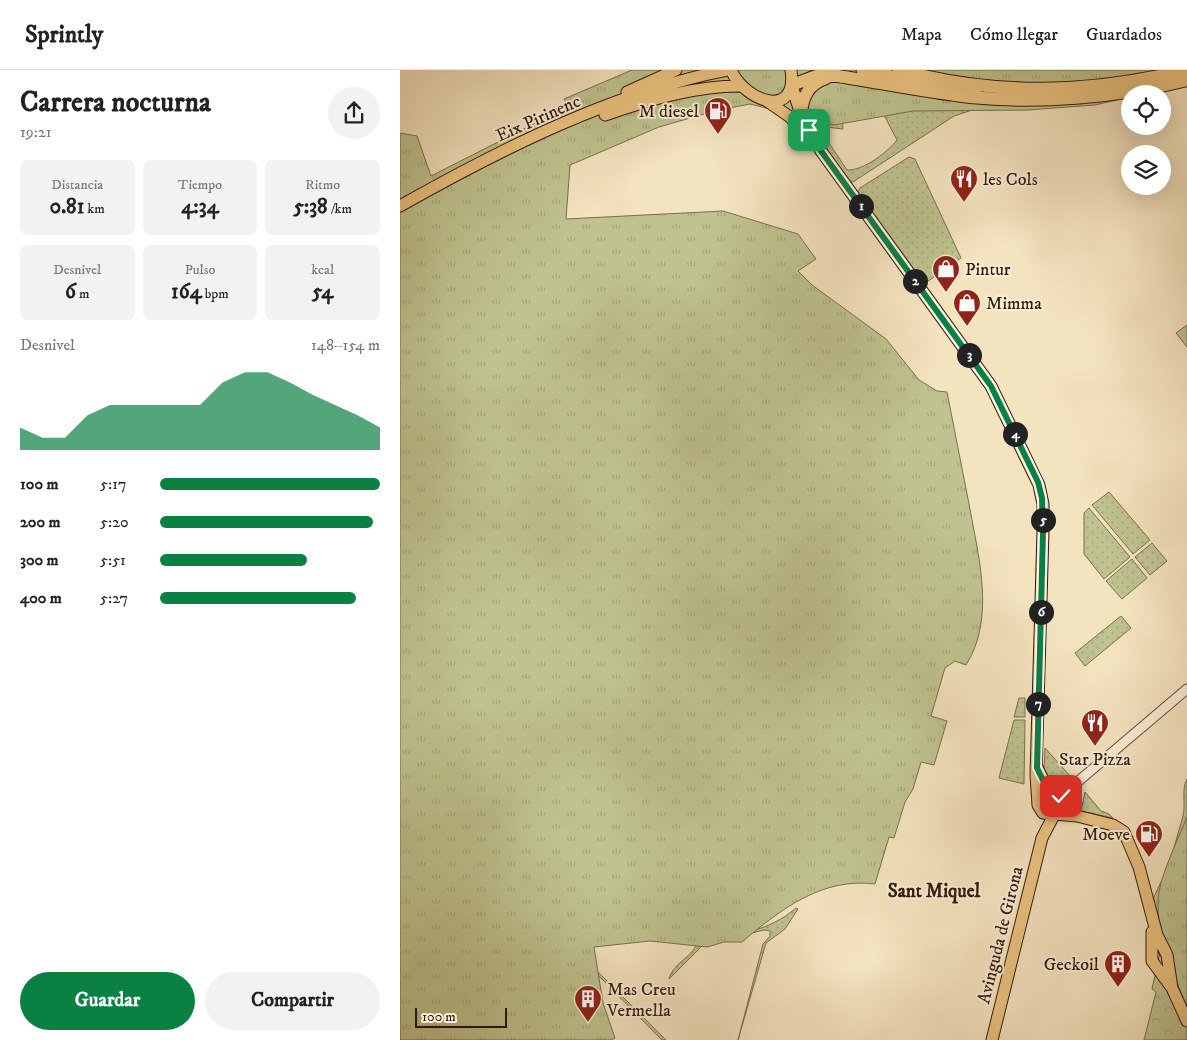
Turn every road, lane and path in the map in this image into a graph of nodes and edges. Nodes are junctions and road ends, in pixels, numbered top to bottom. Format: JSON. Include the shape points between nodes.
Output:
{"nodes":[{"id":1,"x":676,"y":70,"type":"edge"},
{"id":2,"x":726,"y":70,"type":"edge"},
{"id":3,"x":790,"y":70,"type":"edge"},
{"id":4,"x":862,"y":70,"type":"edge"},
{"id":5,"x":899,"y":70,"type":"edge"},
{"id":6,"x":1186,"y":70,"type":"edge"},
{"id":7,"x":838,"y":76,"type":"junction"},
{"id":8,"x":1187,"y":80,"type":"edge"},
{"id":9,"x":740,"y":86,"type":"junction"},
{"id":10,"x":792,"y":86,"type":"junction"},
{"id":11,"x":1006,"y":93,"type":"junction"},
{"id":12,"x":767,"y":101,"type":"junction"},
{"id":13,"x":801,"y":115,"type":"junction"},
{"id":14,"x":567,"y":123,"type":"junction"},
{"id":15,"x":821,"y":151,"type":"junction"},
{"id":16,"x":502,"y":153,"type":"junction"},
{"id":17,"x":400,"y":206,"type":"edge"},
{"id":18,"x":1187,"y":689,"type":"edge"},
{"id":19,"x":1037,"y":768,"type":"junction"},
{"id":20,"x":1075,"y":784,"type":"junction"},
{"id":21,"x":1053,"y":790,"type":"junction"},
{"id":22,"x":1063,"y":802,"type":"junction"},
{"id":23,"x":1038,"y":803,"type":"junction"},
{"id":24,"x":1055,"y":815,"type":"junction"},
{"id":25,"x":1077,"y":816,"type":"junction"},
{"id":26,"x":1042,"y":838,"type":"junction"},
{"id":27,"x":1151,"y":918,"type":"junction"},
{"id":28,"x":1167,"y":955,"type":"junction"},
{"id":29,"x":1153,"y":959,"type":"junction"},
{"id":30,"x":1173,"y":990,"type":"junction"},
{"id":31,"x":1187,"y":1021,"type":"edge"},
{"id":32,"x":992,"y":1040,"type":"edge"}],
"edges":[{"from":1,"to":14,"type":"main road"},
{"from":2,"to":9,"type":"main road"},
{"from":2,"to":14,"type":"main road","name":"Eix Pirinenc","via":[[650,90]]},
{"from":3,"to":10,"type":"main road"},
{"from":4,"to":11,"type":"main road","via":[[964,90]]},
{"from":5,"to":11,"type":"highway"},
{"from":6,"to":11,"type":"highway","via":[[1147,80],[1093,87]]},
{"from":7,"to":10,"type":"highway","via":[[816,76]]},
{"from":7,"to":11,"type":"highway","via":[[970,97]]},
{"from":7,"to":13,"type":"highway","via":[[816,82],[808,90]]},
{"from":8,"to":11,"type":"highway","via":[[1103,95]]},
{"from":9,"to":12,"type":"main road"},
{"from":9,"to":16,"type":"main road","via":[[690,91],[643,103]]},
{"from":10,"to":12,"type":"main road","via":[[782,98]]},
{"from":10,"to":13,"type":"main road"},
{"from":12,"to":15,"type":"main road","via":[[790,117]]},
{"from":13,"to":15,"type":"main road"},
{"from":14,"to":16,"type":"main road","name":"Eix Pirinenc"},
{"from":15,"to":19,"type":"main road","name":"Avinguda de Girona","via":[[991,386],[1039,485],[1043,531]]},
{"from":16,"to":17,"type":"main road","name":"Eix Pirinenc"},
{"from":18,"to":20,"type":"street"},
{"from":19,"to":21,"type":"main road","via":[[1046,786]]},
{"from":19,"to":23,"type":"main road","name":"Avinguda de Girona"},
{"from":20,"to":21,"type":"street"},
{"from":20,"to":22,"type":"street"},
{"from":21,"to":22,"type":"main road"},
{"from":21,"to":23,"type":"main road","via":[[1044,792]]},
{"from":22,"to":24,"type":"main road"},
{"from":22,"to":25,"type":"main road"},
{"from":23,"to":24,"type":"main road","via":[[1046,815]]},
{"from":23,"to":26,"type":"main road","name":"Avinguda de Girona","via":[[1043,824]]},
{"from":24,"to":25,"type":"main road"},
{"from":24,"to":26,"type":"main road","name":"Avinguda de Girona"},
{"from":25,"to":27,"type":"main road","via":[[1118,827],[1124,832],[1139,867]]},
{"from":26,"to":32,"type":"main road","name":"Avinguda de Girona"},
{"from":27,"to":28,"type":"main road"},
{"from":27,"to":29,"type":"main road"},
{"from":28,"to":29,"type":"main road","via":[[1158,950]]},
{"from":28,"to":30,"type":"main road"},
{"from":29,"to":30,"type":"main road"},
{"from":30,"to":31,"type":"main road"}]}
